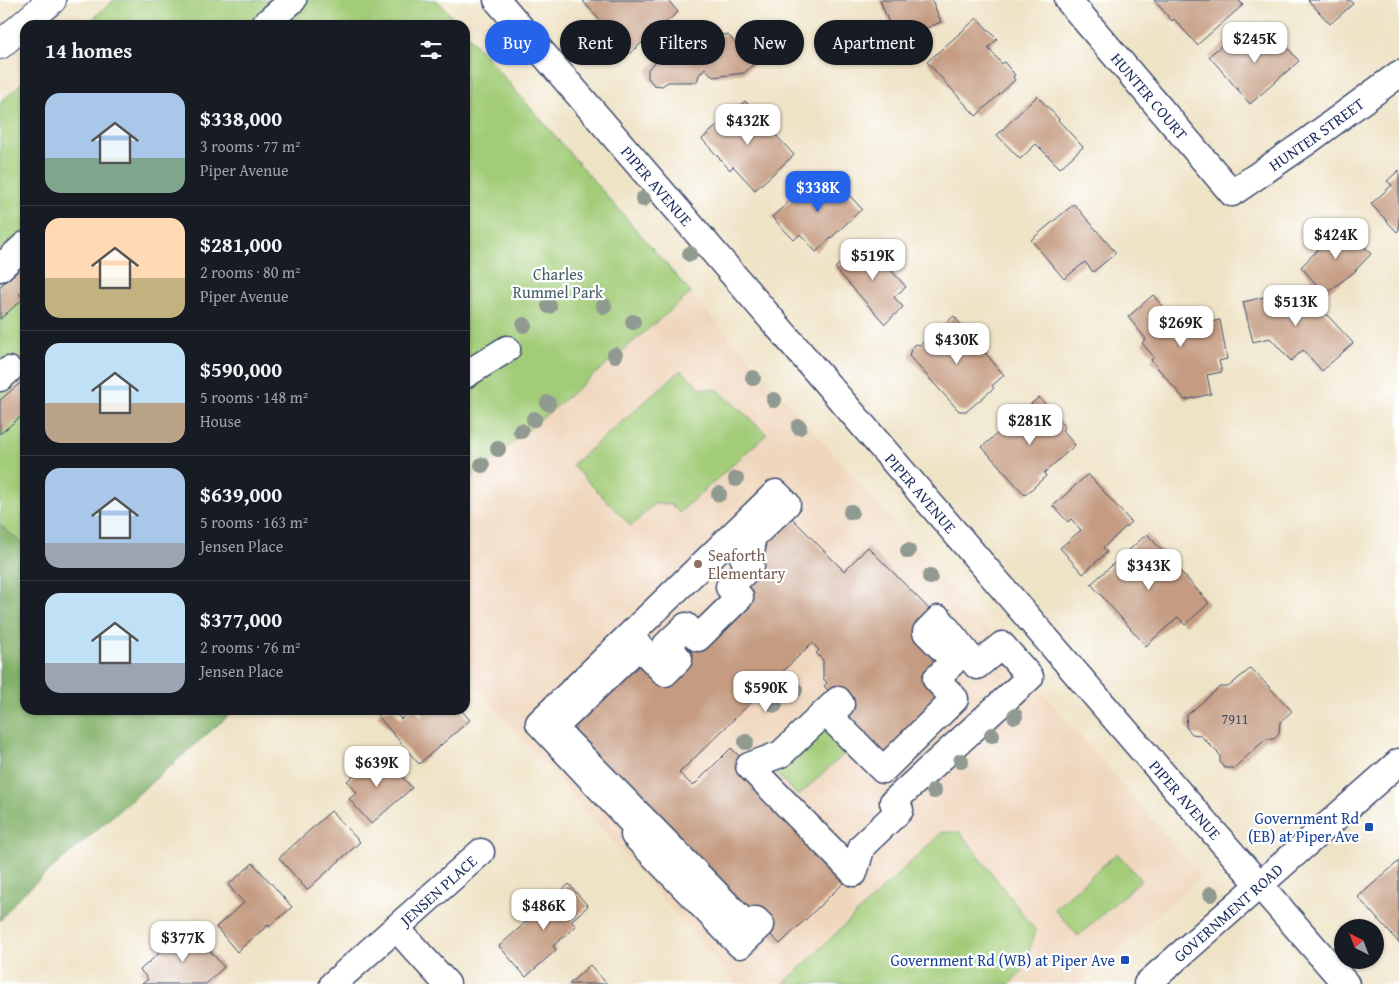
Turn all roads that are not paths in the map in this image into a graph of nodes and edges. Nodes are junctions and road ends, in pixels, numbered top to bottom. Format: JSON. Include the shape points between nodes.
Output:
{"nodes":[{"id":1,"x":52,"y":0,"type":"edge"},
{"id":2,"x":293,"y":0,"type":"edge"},
{"id":3,"x":497,"y":0,"type":"edge"},
{"id":4,"x":1068,"y":0,"type":"edge"},
{"id":5,"x":29,"y":20,"type":"edge"},
{"id":6,"x":270,"y":20,"type":"edge"},
{"id":7,"x":20,"y":28,"type":"edge"},
{"id":8,"x":0,"y":46,"type":"edge"},
{"id":9,"x":1399,"y":74,"type":"edge"},
{"id":10,"x":1232,"y":193,"type":"joint"},
{"id":11,"x":20,"y":250,"type":"edge"},
{"id":12,"x":0,"y":268,"type":"edge"},
{"id":13,"x":507,"y":349,"type":"dead end"},
{"id":14,"x":470,"y":372,"type":"edge"},
{"id":15,"x":539,"y":723,"type":"joint"},
{"id":16,"x":1399,"y":762,"type":"edge"},
{"id":17,"x":749,"y":766,"type":"joint"},
{"id":18,"x":481,"y":852,"type":"dead end"},
{"id":19,"x":1259,"y":885,"type":"junction"},
{"id":20,"x":396,"y":928,"type":"junction"},
{"id":21,"x":333,"y":984,"type":"edge"},
{"id":22,"x":447,"y":984,"type":"edge"},
{"id":23,"x":1146,"y":984,"type":"edge"},
{"id":24,"x":1346,"y":984,"type":"edge"}],
"edges":[{"from":1,"to":5,"type":"main road"},
{"from":2,"to":6,"type":"street"},
{"from":3,"to":19,"type":"street","name":"PIPER AVENUE"},
{"from":4,"to":10,"type":"street","name":"HUNTER COURT"},
{"from":7,"to":8,"type":"main road"},
{"from":9,"to":10,"type":"street","name":"HUNTER STREET"},
{"from":11,"to":12,"type":"street"},
{"from":13,"to":14,"type":"street"},
{"from":15,"to":15,"type":"street","via":[[776,493],[787,504],[747,542],[752,548],[743,557],[751,566],[729,587],[740,598],[698,638],[686,626],[666,645],[679,659],[665,673],[639,646],[554,728],[749,927],[756,920],[761,925],[743,942],[740,944],[634,835],[639,830]]},
{"from":16,"to":19,"type":"street","name":"GOVERNMENT ROAD"},
{"from":17,"to":17,"type":"street","via":[[780,754],[838,700],[842,704],[829,716],[883,770],[955,698],[936,679],[954,661],[926,632],[939,619],[977,666],[1002,645],[1030,677],[892,802],[900,810],[862,846],[854,873]]},
{"from":18,"to":20,"type":"street","name":"JENSEN PLACE"},
{"from":19,"to":23,"type":"street","name":"GOVERNMENT ROAD"},
{"from":19,"to":24,"type":"street","name":"PIPER AVENUE"},
{"from":20,"to":21,"type":"street","name":"JENSEN PLACE"},
{"from":20,"to":22,"type":"street","name":"JENSEN PLACE"}]}
